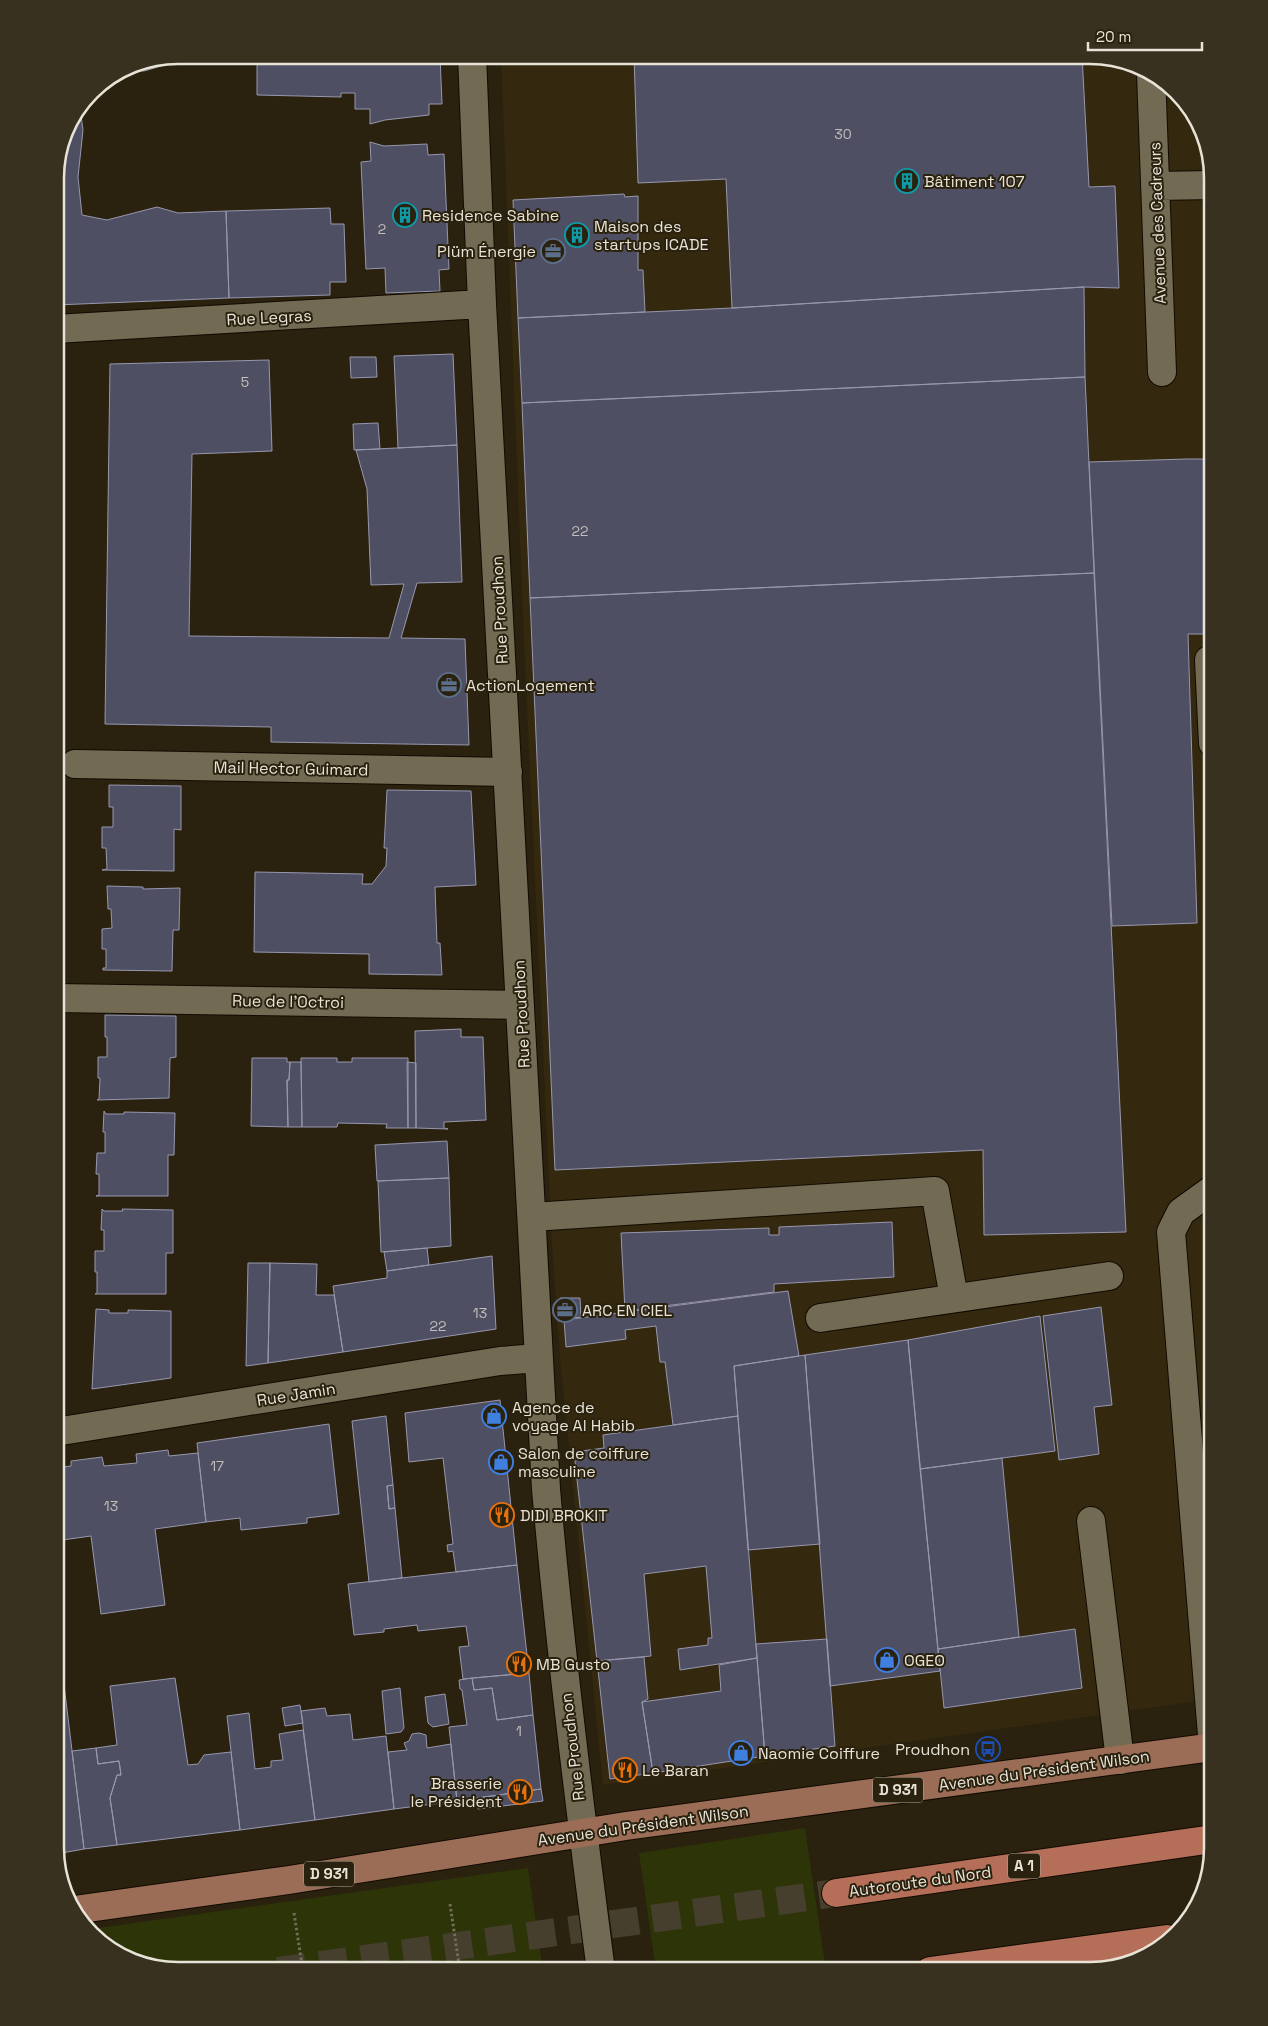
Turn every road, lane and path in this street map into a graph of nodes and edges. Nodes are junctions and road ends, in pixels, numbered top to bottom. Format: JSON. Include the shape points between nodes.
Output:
{"nodes":[{"id":1,"x":472,"y":64,"type":"edge"},
{"id":2,"x":1151,"y":82,"type":"edge"},
{"id":3,"x":1204,"y":185,"type":"edge"},
{"id":4,"x":1155,"y":186,"type":"junction"},
{"id":5,"x":482,"y":304,"type":"junction"},
{"id":6,"x":64,"y":328,"type":"edge"},
{"id":7,"x":1162,"y":372,"type":"dead end"},
{"id":8,"x":75,"y":764,"type":"dead end"},
{"id":9,"x":508,"y":772,"type":"junction"},
{"id":10,"x":64,"y":998,"type":"edge"},
{"id":11,"x":520,"y":1005,"type":"junction"},
{"id":12,"x":1204,"y":1195,"type":"edge"},
{"id":13,"x":532,"y":1217,"type":"junction"},
{"id":14,"x":1109,"y":1276,"type":"dead end"},
{"id":15,"x":954,"y":1298,"type":"junction"},
{"id":16,"x":820,"y":1318,"type":"dead end"},
{"id":17,"x":538,"y":1358,"type":"junction"},
{"id":18,"x":64,"y":1431,"type":"edge"},
{"id":19,"x":1091,"y":1521,"type":"dead end"},
{"id":20,"x":1204,"y":1637,"type":"edge"},
{"id":21,"x":1204,"y":1748,"type":"edge"},
{"id":22,"x":1120,"y":1760,"type":"junction"},
{"id":23,"x":583,"y":1833,"type":"junction"},
{"id":24,"x":1204,"y":1840,"type":"edge"},
{"id":25,"x":289,"y":1880,"type":"junction"},
{"id":26,"x":836,"y":1893,"type":"tunnel mouth"},
{"id":27,"x":450,"y":1904,"type":"dead end"},
{"id":28,"x":81,"y":1909,"type":"edge"},
{"id":29,"x":1157,"y":1940,"type":"edge"},
{"id":30,"x":301,"y":1962,"type":"edge"},
{"id":31,"x":459,"y":1962,"type":"edge"},
{"id":32,"x":600,"y":1962,"type":"edge"},
{"id":33,"x":997,"y":1962,"type":"edge"}],
"edges":[{"from":1,"to":5,"type":"street","name":"Rue Proudhon"},
{"from":2,"to":4,"type":"street","name":"Avenue des Cadreurs"},
{"from":3,"to":4,"type":"street"},
{"from":4,"to":7,"type":"street","name":"Avenue des Cadreurs"},
{"from":5,"to":6,"type":"street","name":"Rue Legras"},
{"from":5,"to":9,"type":"street","name":"Rue Proudhon"},
{"from":8,"to":9,"type":"street","name":"Mail Hector Guimard"},
{"from":9,"to":11,"type":"street","name":"Rue Proudhon"},
{"from":10,"to":11,"type":"street","name":"Rue de l'Octroi"},
{"from":11,"to":13,"type":"street","name":"Rue Proudhon"},
{"from":12,"to":20,"type":"street","via":[[1181,1212],[1171,1232]]},
{"from":13,"to":15,"type":"street","via":[[935,1191]]},
{"from":13,"to":17,"type":"street","name":"Rue Proudhon"},
{"from":14,"to":15,"type":"street"},
{"from":15,"to":16,"type":"street"},
{"from":17,"to":18,"type":"street","name":"Rue Jamin","via":[[500,1361]]},
{"from":17,"to":23,"type":"street","name":"Rue Proudhon","via":[[556,1603]]},
{"from":19,"to":22,"type":"street"},
{"from":21,"to":22,"type":"main road","name":"Avenue du Président Wilson","number":"D 931"},
{"from":22,"to":23,"type":"main road","name":"Avenue du Président Wilson","number":"D 931"},
{"from":23,"to":25,"type":"main road","name":"Avenue du Président Wilson","number":"D 931"},
{"from":23,"to":32,"type":"street","name":"Rue Proudhon"},
{"from":24,"to":26,"type":"highway","name":"Autoroute du Nord","number":"A 1"},
{"from":25,"to":28,"type":"main road","name":"Avenue du Président Wilson","number":"D 931"},
{"from":25,"to":30,"type":"path"},
{"from":27,"to":31,"type":"path"},
{"from":29,"to":33,"type":"highway"}]}
